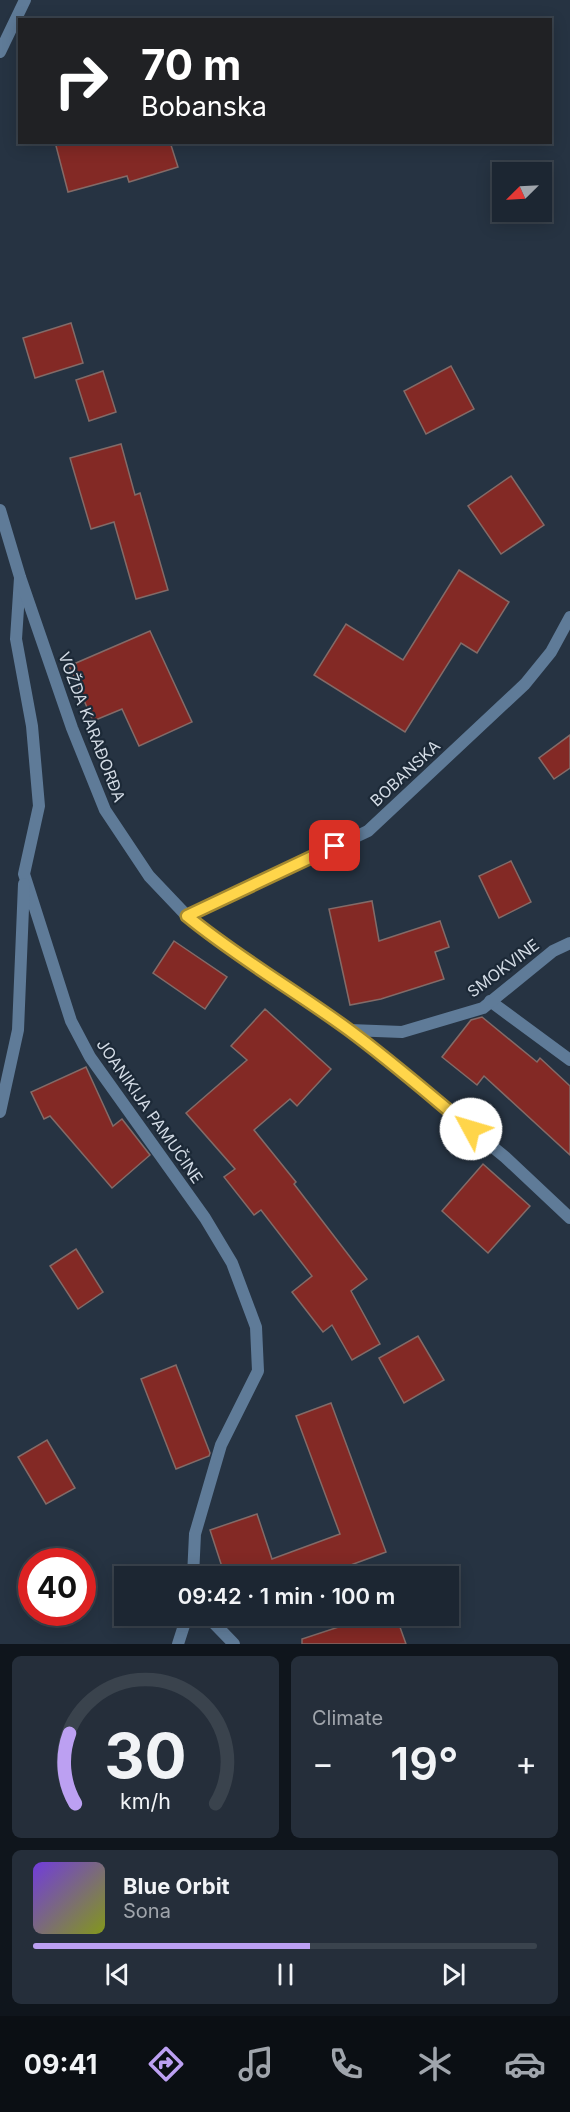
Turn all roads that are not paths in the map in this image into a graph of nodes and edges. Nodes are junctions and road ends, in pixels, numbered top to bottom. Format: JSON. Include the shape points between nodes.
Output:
{"nodes":[{"id":1,"x":25,"y":0,"type":"edge"},
{"id":2,"x":0,"y":52,"type":"edge"},
{"id":3,"x":0,"y":510,"type":"edge"},
{"id":4,"x":20,"y":577,"type":"junction"},
{"id":5,"x":570,"y":617,"type":"edge"},
{"id":6,"x":24,"y":874,"type":"junction"},
{"id":7,"x":187,"y":916,"type":"junction"},
{"id":8,"x":570,"y":943,"type":"edge"},
{"id":9,"x":490,"y":1001,"type":"junction"},
{"id":10,"x":350,"y":1030,"type":"junction"},
{"id":11,"x":570,"y":1060,"type":"edge"},
{"id":12,"x":0,"y":1112,"type":"edge"},
{"id":13,"x":570,"y":1218,"type":"edge"},
{"id":14,"x":193,"y":1566,"type":"edge"},
{"id":15,"x":184,"y":1626,"type":"edge"},
{"id":16,"x":217,"y":1626,"type":"edge"},
{"id":17,"x":178,"y":1644,"type":"edge"},
{"id":18,"x":234,"y":1644,"type":"edge"}],
"edges":[{"from":1,"to":2,"type":"street"},
{"from":3,"to":4,"type":"street","name":"VOŽDA KARAĐORĐA"},
{"from":4,"to":6,"type":"street","via":[[16,639],[32,726],[39,806]]},
{"from":4,"to":7,"type":"street","name":"VOŽDA KARAĐORĐA","via":[[105,810],[149,876]]},
{"from":5,"to":7,"type":"street","name":"BOBANSKA","via":[[551,652],[525,684],[368,831]]},
{"from":6,"to":12,"type":"street","via":[[18,1030]]},
{"from":6,"to":14,"type":"street","name":"JOANIKIJA PAMUČINE","via":[[71,1021],[90,1057],[205,1218],[232,1263],[256,1327],[258,1371],[221,1445],[195,1534]]},
{"from":7,"to":10,"type":"street","name":"VOŽDA KARAĐORĐA"},
{"from":8,"to":9,"type":"street","name":"SMOKVINE","via":[[552,951]]},
{"from":9,"to":10,"type":"street","name":"SMOKVINE","via":[[483,1008],[402,1032]]},
{"from":9,"to":11,"type":"street"},
{"from":10,"to":13,"type":"street","name":"VOŽDA KARAĐORĐA","via":[[505,1157]]},
{"from":15,"to":17,"type":"street"},
{"from":16,"to":18,"type":"street"}]}
